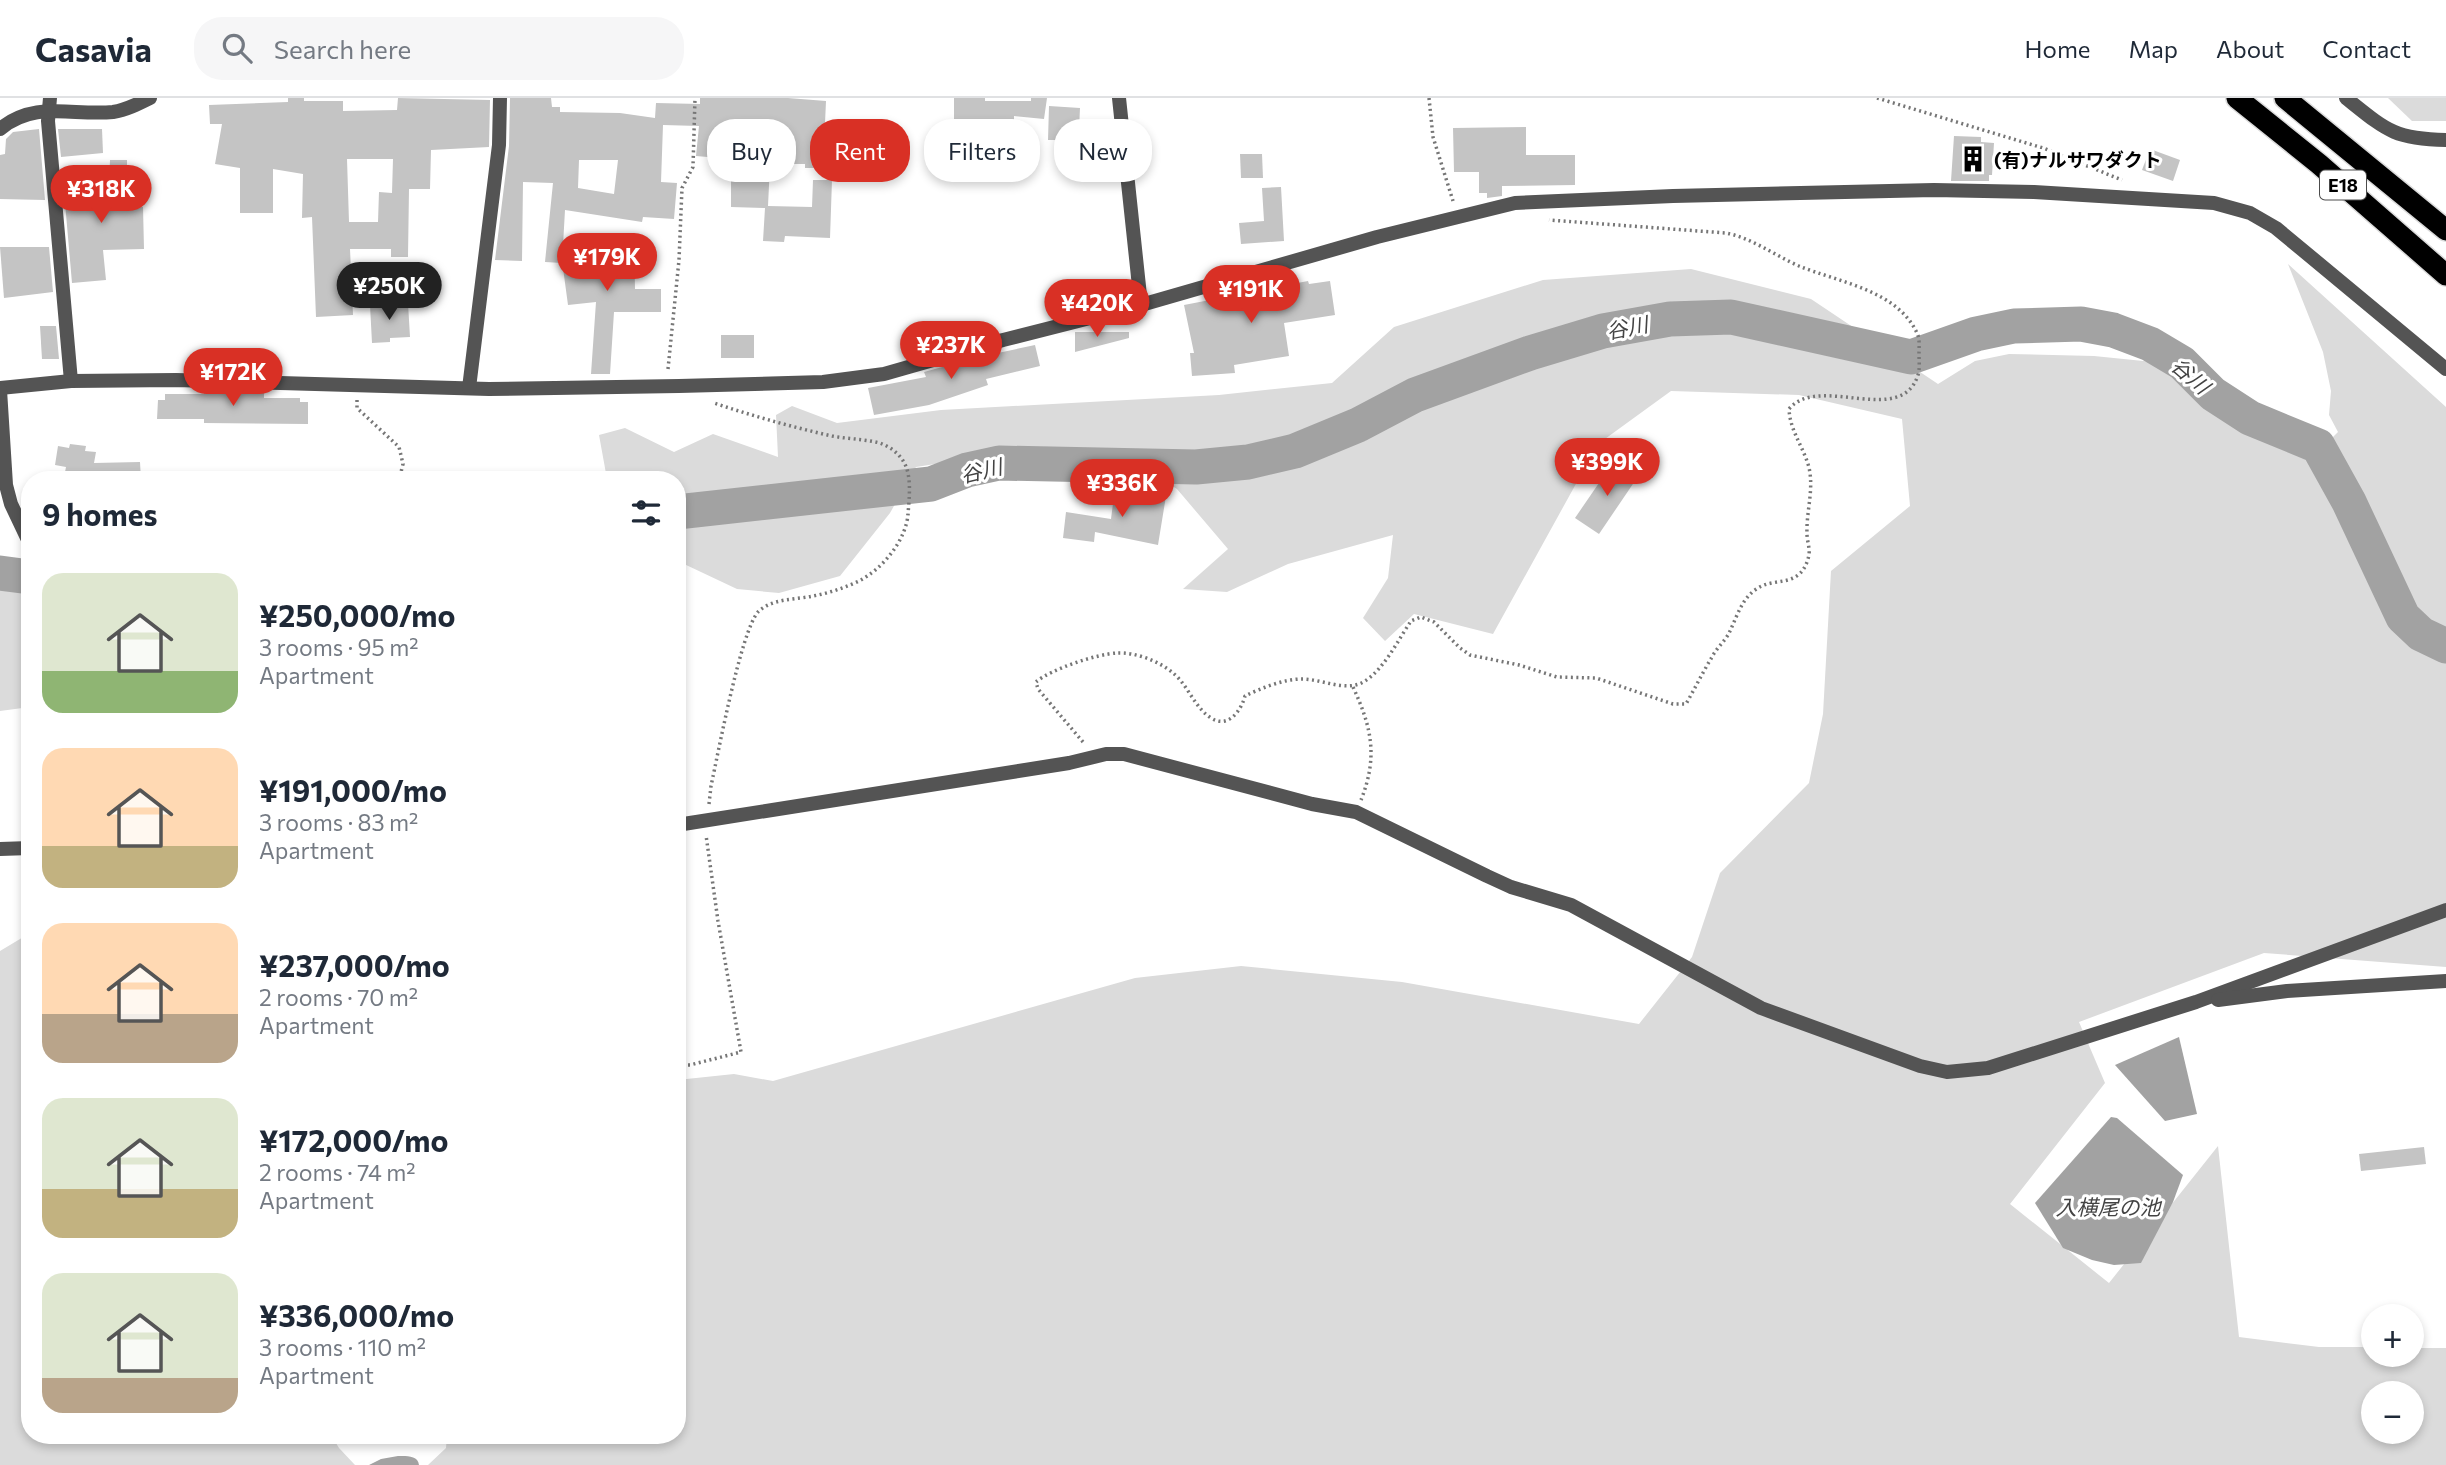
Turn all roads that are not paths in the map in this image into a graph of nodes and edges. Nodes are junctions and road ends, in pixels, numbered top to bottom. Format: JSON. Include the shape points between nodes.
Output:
{"nodes":[{"id":1,"x":149,"y":98,"type":"edge"},
{"id":2,"x":499,"y":98,"type":"edge"},
{"id":3,"x":1119,"y":98,"type":"edge"},
{"id":4,"x":2237,"y":98,"type":"edge"},
{"id":5,"x":2285,"y":98,"type":"edge"},
{"id":6,"x":2346,"y":98,"type":"edge"},
{"id":7,"x":50,"y":105,"type":"edge"},
{"id":8,"x":0,"y":130,"type":"edge"},
{"id":9,"x":2446,"y":140,"type":"edge"},
{"id":10,"x":2446,"y":230,"type":"edge"},
{"id":11,"x":2446,"y":275,"type":"edge"},
{"id":12,"x":1142,"y":305,"type":"junction"},
{"id":13,"x":2446,"y":369,"type":"edge"},
{"id":14,"x":71,"y":381,"type":"junction"},
{"id":15,"x":469,"y":388,"type":"junction"},
{"id":16,"x":0,"y":389,"type":"edge"},
{"id":17,"x":21,"y":526,"type":"edge"},
{"id":18,"x":686,"y":824,"type":"edge"},
{"id":19,"x":21,"y":848,"type":"edge"},
{"id":20,"x":0,"y":849,"type":"edge"},
{"id":21,"x":2446,"y":910,"type":"edge"},
{"id":22,"x":2446,"y":981,"type":"edge"},
{"id":23,"x":2196,"y":1002,"type":"junction"}],
"edges":[{"from":1,"to":7,"type":"street","via":[[110,112]]},
{"from":2,"to":15,"type":"street","via":[[499,145]]},
{"from":3,"to":12,"type":"street"},
{"from":4,"to":11,"type":"highway","number":"E18"},
{"from":5,"to":10,"type":"highway","number":"E18"},
{"from":6,"to":9,"type":"street","via":[[2397,135]]},
{"from":7,"to":8,"type":"street","via":[[21,115]]},
{"from":7,"to":14,"type":"street"},
{"from":12,"to":13,"type":"street","via":[[1515,203],[1934,190],[2034,192],[2214,203],[2250,213],[2276,228]]},
{"from":12,"to":15,"type":"street","via":[[884,374],[823,382]]},
{"from":14,"to":15,"type":"street"},
{"from":14,"to":16,"type":"street"},
{"from":16,"to":17,"type":"street","via":[[6,485]]},
{"from":18,"to":23,"type":"street","via":[[1124,754],[1356,812],[1511,887],[1571,905],[1761,1008],[1920,1066],[1947,1072],[1988,1068]]},
{"from":19,"to":20,"type":"street"},
{"from":21,"to":23,"type":"street"},
{"from":22,"to":23,"type":"street"}]}
